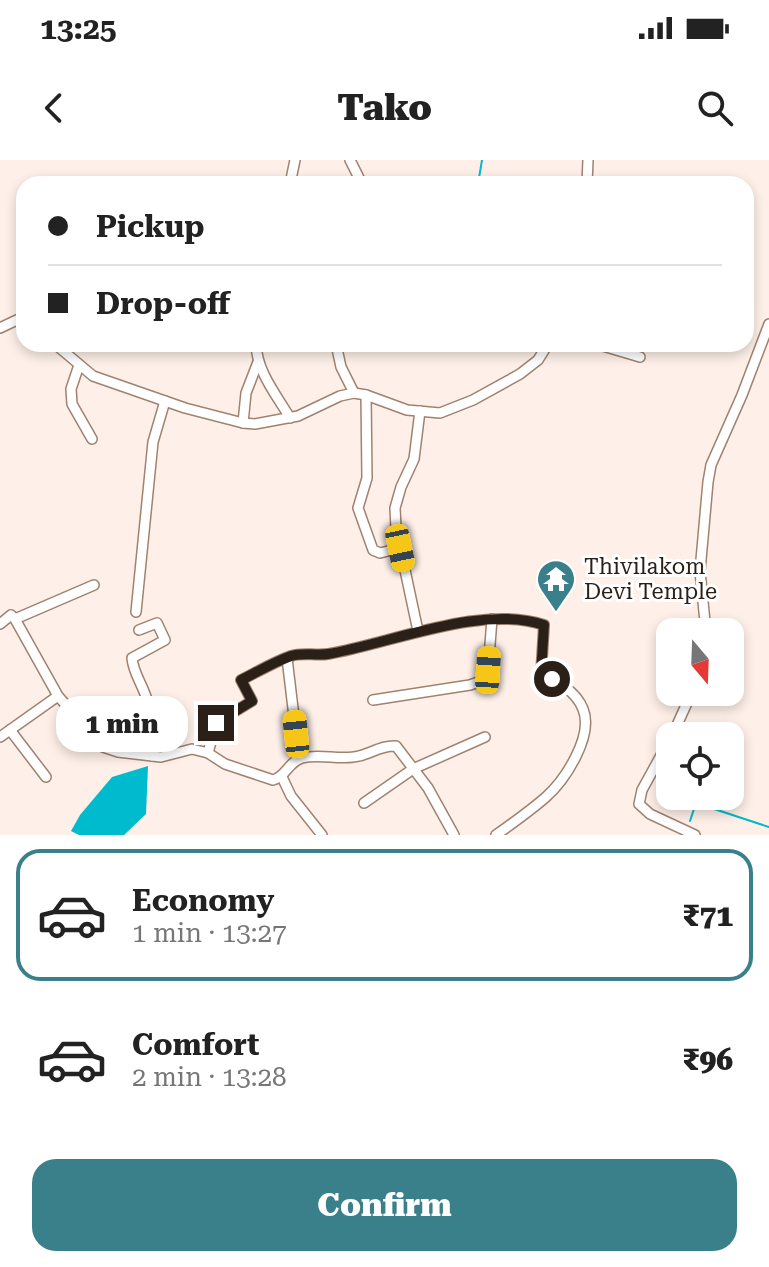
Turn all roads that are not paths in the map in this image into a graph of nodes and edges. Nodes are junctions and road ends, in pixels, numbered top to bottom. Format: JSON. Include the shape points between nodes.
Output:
{"nodes":[{"id":1,"x":769,"y":324,"type":"edge"},
{"id":2,"x":64,"y":352,"type":"edge"},
{"id":3,"x":257,"y":352,"type":"edge"},
{"id":4,"x":338,"y":352,"type":"edge"},
{"id":5,"x":543,"y":352,"type":"edge"},
{"id":6,"x":623,"y":352,"type":"edge"},
{"id":7,"x":640,"y":357,"type":"dead end"},
{"id":8,"x":258,"y":362,"type":"junction"},
{"id":9,"x":79,"y":365,"type":"junction"},
{"id":10,"x":354,"y":393,"type":"junction"},
{"id":11,"x":366,"y":395,"type":"junction"},
{"id":12,"x":165,"y":401,"type":"junction"},
{"id":13,"x":420,"y":411,"type":"junction"},
{"id":14,"x":290,"y":418,"type":"junction"},
{"id":15,"x":243,"y":423,"type":"junction"},
{"id":16,"x":92,"y":439,"type":"dead end"},
{"id":17,"x":400,"y":548,"type":"junction"},
{"id":18,"x":94,"y":585,"type":"dead end"},
{"id":19,"x":136,"y":612,"type":"dead end"},
{"id":20,"x":705,"y":618,"type":"edge"},
{"id":21,"x":15,"y":619,"type":"junction"},
{"id":22,"x":492,"y":619,"type":"junction"},
{"id":23,"x":0,"y":624,"type":"edge"},
{"id":24,"x":139,"y":630,"type":"dead end"},
{"id":25,"x":418,"y":631,"type":"junction"},
{"id":26,"x":287,"y":658,"type":"junction"},
{"id":27,"x":58,"y":696,"type":"junction"},
{"id":28,"x":373,"y":700,"type":"dead end"},
{"id":29,"x":10,"y":730,"type":"junction"},
{"id":30,"x":0,"y":737,"type":"edge"},
{"id":31,"x":485,"y":737,"type":"dead end"},
{"id":32,"x":208,"y":753,"type":"junction"},
{"id":33,"x":152,"y":756,"type":"junction"},
{"id":34,"x":299,"y":759,"type":"junction"},
{"id":35,"x":656,"y":765,"type":"edge"},
{"id":36,"x":413,"y":769,"type":"junction"},
{"id":37,"x":46,"y":777,"type":"dead end"},
{"id":38,"x":282,"y":777,"type":"junction"},
{"id":39,"x":364,"y":803,"type":"dead end"},
{"id":40,"x":322,"y":835,"type":"edge"},
{"id":41,"x":454,"y":835,"type":"edge"},
{"id":42,"x":496,"y":835,"type":"edge"},
{"id":43,"x":695,"y":835,"type":"edge"}],
"edges":[{"from":1,"to":20,"type":"street","via":[[711,465],[700,571]]},
{"from":2,"to":9,"type":"street"},
{"from":3,"to":8,"type":"street"},
{"from":4,"to":10,"type":"street"},
{"from":5,"to":13,"type":"street","via":[[520,374],[473,400],[440,413]]},
{"from":6,"to":7,"type":"street"},
{"from":8,"to":14,"type":"street"},
{"from":8,"to":15,"type":"street","via":[[246,393]]},
{"from":9,"to":12,"type":"street","via":[[93,376]]},
{"from":9,"to":16,"type":"street","via":[[72,404]]},
{"from":10,"to":11,"type":"street"},
{"from":10,"to":14,"type":"street"},
{"from":11,"to":13,"type":"street"},
{"from":11,"to":17,"type":"street","via":[[367,478],[358,508],[373,550]]},
{"from":12,"to":15,"type":"street"},
{"from":12,"to":19,"type":"street","via":[[153,442]]},
{"from":13,"to":17,"type":"street","via":[[414,459],[395,508]]},
{"from":14,"to":15,"type":"street"},
{"from":17,"to":25,"type":"street"},
{"from":18,"to":21,"type":"street"},
{"from":21,"to":23,"type":"street","via":[[11,615]]},
{"from":21,"to":27,"type":"street"},
{"from":22,"to":25,"type":"street"},
{"from":22,"to":28,"type":"street","via":[[488,670],[481,681]]},
{"from":22,"to":42,"type":"street","via":[[544,625],[541,674],[576,697],[585,723],[575,759],[562,779]]},
{"from":24,"to":33,"type":"street","via":[[157,623],[165,640],[132,658],[155,733]]},
{"from":25,"to":26,"type":"street","via":[[324,655]]},
{"from":26,"to":32,"type":"street","via":[[241,680],[252,701],[216,723]]},
{"from":26,"to":34,"type":"street"},
{"from":27,"to":29,"type":"street"},
{"from":27,"to":33,"type":"street","via":[[103,747]]},
{"from":29,"to":30,"type":"street"},
{"from":29,"to":37,"type":"street"},
{"from":31,"to":36,"type":"street"},
{"from":32,"to":33,"type":"street","via":[[192,749]]},
{"from":32,"to":38,"type":"street","via":[[273,780]]},
{"from":34,"to":36,"type":"street","via":[[358,757],[396,746]]},
{"from":34,"to":38,"type":"street"},
{"from":35,"to":43,"type":"street","via":[[639,804]]},
{"from":36,"to":39,"type":"street"},
{"from":36,"to":41,"type":"street"},
{"from":38,"to":40,"type":"street"}]}
